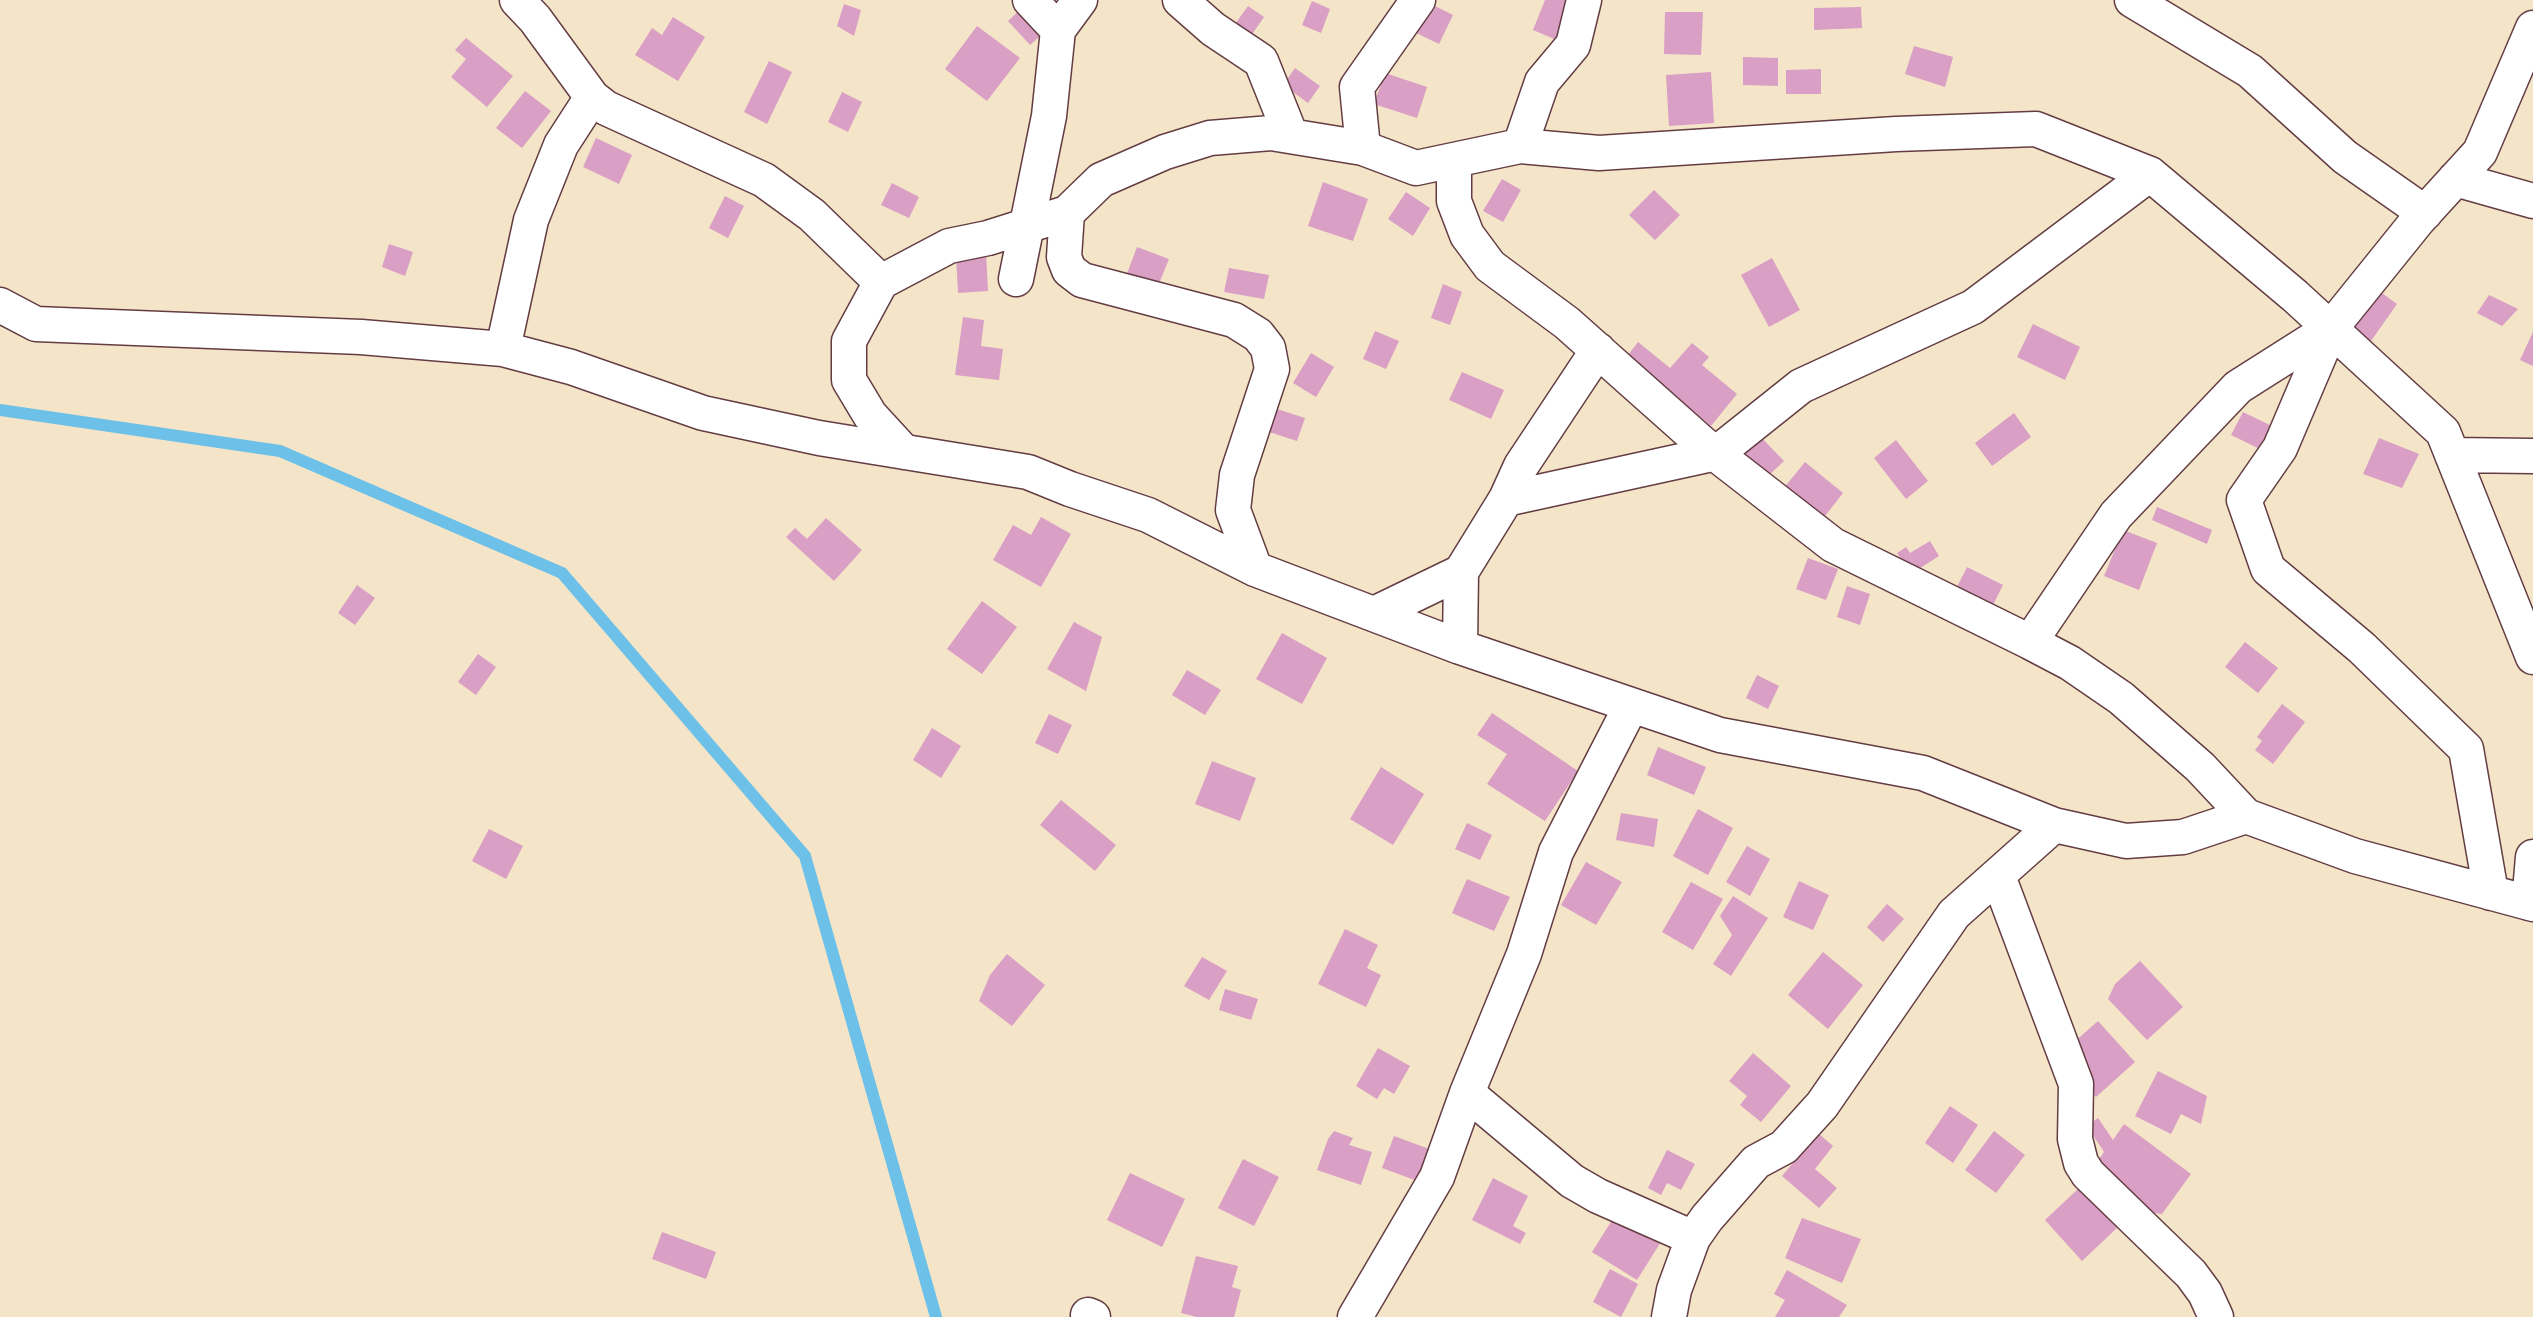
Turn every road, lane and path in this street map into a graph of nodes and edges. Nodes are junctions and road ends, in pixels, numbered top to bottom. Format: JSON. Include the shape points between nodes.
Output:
{"nodes":[{"id":1,"x":1030,"y":0,"type":"edge"},
{"id":2,"x":1080,"y":0,"type":"edge"},
{"id":3,"x":1180,"y":0,"type":"edge"},
{"id":4,"x":1418,"y":0,"type":"edge"},
{"id":5,"x":1584,"y":0,"type":"edge"},
{"id":6,"x":2132,"y":0,"type":"edge"},
{"id":7,"x":534,"y":6,"type":"edge"},
{"id":8,"x":2533,"y":28,"type":"edge"},
{"id":9,"x":1058,"y":30,"type":"junction"},
{"id":10,"x":592,"y":97,"type":"junction"},
{"id":11,"x":1291,"y":136,"type":"junction"},
{"id":12,"x":1520,"y":146,"type":"junction"},
{"id":13,"x":1363,"y":148,"type":"junction"},
{"id":14,"x":1454,"y":162,"type":"junction"},
{"id":15,"x":2150,"y":174,"type":"junction"},
{"id":16,"x":2455,"y":179,"type":"junction"},
{"id":17,"x":2533,"y":201,"type":"edge"},
{"id":18,"x":1067,"y":213,"type":"junction"},
{"id":19,"x":2425,"y":213,"type":"junction"},
{"id":20,"x":1027,"y":226,"type":"junction"},
{"id":21,"x":1016,"y":279,"type":"dead end"},
{"id":22,"x":881,"y":282,"type":"junction"},
{"id":23,"x":0,"y":305,"type":"edge"},
{"id":24,"x":2331,"y":328,"type":"junction"},
{"id":25,"x":503,"y":349,"type":"junction"},
{"id":26,"x":1598,"y":350,"type":"junction"},
{"id":27,"x":904,"y":452,"type":"junction"},
{"id":28,"x":1717,"y":453,"type":"junction"},
{"id":29,"x":2452,"y":455,"type":"junction"},
{"id":30,"x":2533,"y":456,"type":"edge"},
{"id":31,"x":1506,"y":499,"type":"junction"},
{"id":32,"x":1255,"y":569,"type":"junction"},
{"id":33,"x":1461,"y":572,"type":"junction"},
{"id":34,"x":1374,"y":614,"type":"junction"},
{"id":35,"x":2030,"y":642,"type":"junction"},
{"id":36,"x":1460,"y":647,"type":"junction"},
{"id":37,"x":2533,"y":657,"type":"edge"},
{"id":38,"x":1631,"y":706,"type":"junction"},
{"id":39,"x":2246,"y":816,"type":"junction"},
{"id":40,"x":2054,"y":825,"type":"junction"},
{"id":41,"x":2533,"y":857,"type":"edge"},
{"id":42,"x":1998,"y":876,"type":"junction"},
{"id":43,"x":2491,"y":893,"type":"junction"},
{"id":44,"x":2531,"y":903,"type":"edge"},
{"id":45,"x":1467,"y":1093,"type":"junction"},
{"id":46,"x":1693,"y":1238,"type":"junction"},
{"id":47,"x":1355,"y":1317,"type":"edge"},
{"id":48,"x":1669,"y":1317,"type":"edge"},
{"id":49,"x":2216,"y":1317,"type":"edge"}],
"edges":[{"from":1,"to":9,"type":"street"},
{"from":2,"to":9,"type":"street"},
{"from":3,"to":11,"type":"street","via":[[1261,61]]},
{"from":4,"to":13,"type":"street","via":[[1357,87]]},
{"from":5,"to":12,"type":"street","via":[[1573,45],[1542,82]]},
{"from":6,"to":19,"type":"street","via":[[2250,71],[2345,157]]},
{"from":7,"to":10,"type":"street"},
{"from":8,"to":16,"type":"street","via":[[2480,152]]},
{"from":9,"to":20,"type":"street","via":[[1049,116]]},
{"from":10,"to":22,"type":"street","via":[[764,180],[812,215]]},
{"from":10,"to":25,"type":"street","via":[[561,145],[531,220]]},
{"from":11,"to":13,"type":"street"},
{"from":11,"to":18,"type":"street","via":[[1210,138],[1165,152],[1101,180]]},
{"from":12,"to":14,"type":"street"},
{"from":12,"to":15,"type":"street","via":[[1599,153],[2036,129]]},
{"from":13,"to":14,"type":"street","via":[[1416,168]]},
{"from":14,"to":26,"type":"street","via":[[1454,201],[1482,256]]},
{"from":15,"to":24,"type":"street"},
{"from":15,"to":28,"type":"street","via":[[1973,307],[1801,386]]},
{"from":16,"to":17,"type":"street"},
{"from":16,"to":19,"type":"street"},
{"from":18,"to":20,"type":"street"},
{"from":18,"to":32,"type":"street","via":[[1064,257],[1069,270],[1082,280],[1234,320],[1268,348],[1272,369],[1237,475],[1233,510]]},
{"from":19,"to":24,"type":"street"},
{"from":20,"to":21,"type":"street"},
{"from":20,"to":22,"type":"street","via":[[949,246]]},
{"from":22,"to":27,"type":"street","via":[[849,341],[849,380],[870,415]]},
{"from":23,"to":25,"type":"street","via":[[36,324],[361,337]]},
{"from":24,"to":29,"type":"street","via":[[2443,432]]},
{"from":24,"to":35,"type":"street","via":[[2238,387],[2116,515]]},
{"from":24,"to":43,"type":"street","via":[[2280,448],[2244,500],[2268,569],[2362,648],[2466,749]]},
{"from":25,"to":27,"type":"street","via":[[586,371],[703,413]]},
{"from":26,"to":28,"type":"street"},
{"from":26,"to":31,"type":"street","via":[[1521,466]]},
{"from":27,"to":32,"type":"street","via":[[1028,472],[1148,515]]},
{"from":28,"to":31,"type":"street"},
{"from":28,"to":35,"type":"street","via":[[1833,545]]},
{"from":29,"to":30,"type":"street"},
{"from":29,"to":37,"type":"street"},
{"from":31,"to":33,"type":"street"},
{"from":32,"to":34,"type":"street"},
{"from":33,"to":34,"type":"street"},
{"from":33,"to":36,"type":"street"},
{"from":34,"to":36,"type":"street"},
{"from":35,"to":39,"type":"street","via":[[2121,698],[2200,767]]},
{"from":36,"to":38,"type":"street"},
{"from":38,"to":40,"type":"street","via":[[1720,735],[1923,773]]},
{"from":38,"to":45,"type":"street","via":[[1556,852],[1524,954]]},
{"from":39,"to":40,"type":"street","via":[[2183,837],[2126,841]]},
{"from":39,"to":43,"type":"street","via":[[2355,856]]},
{"from":40,"to":42,"type":"street"},
{"from":41,"to":44,"type":"street"},
{"from":42,"to":46,"type":"street","via":[[1954,914],[1801,1131],[1756,1162]]},
{"from":42,"to":49,"type":"street","via":[[2076,1084],[2075,1139],[2081,1163],[2191,1274]]},
{"from":43,"to":44,"type":"street"},
{"from":45,"to":46,"type":"street","via":[[1572,1181]]},
{"from":45,"to":47,"type":"street","via":[[1437,1177]]},
{"from":46,"to":48,"type":"street"}]}
